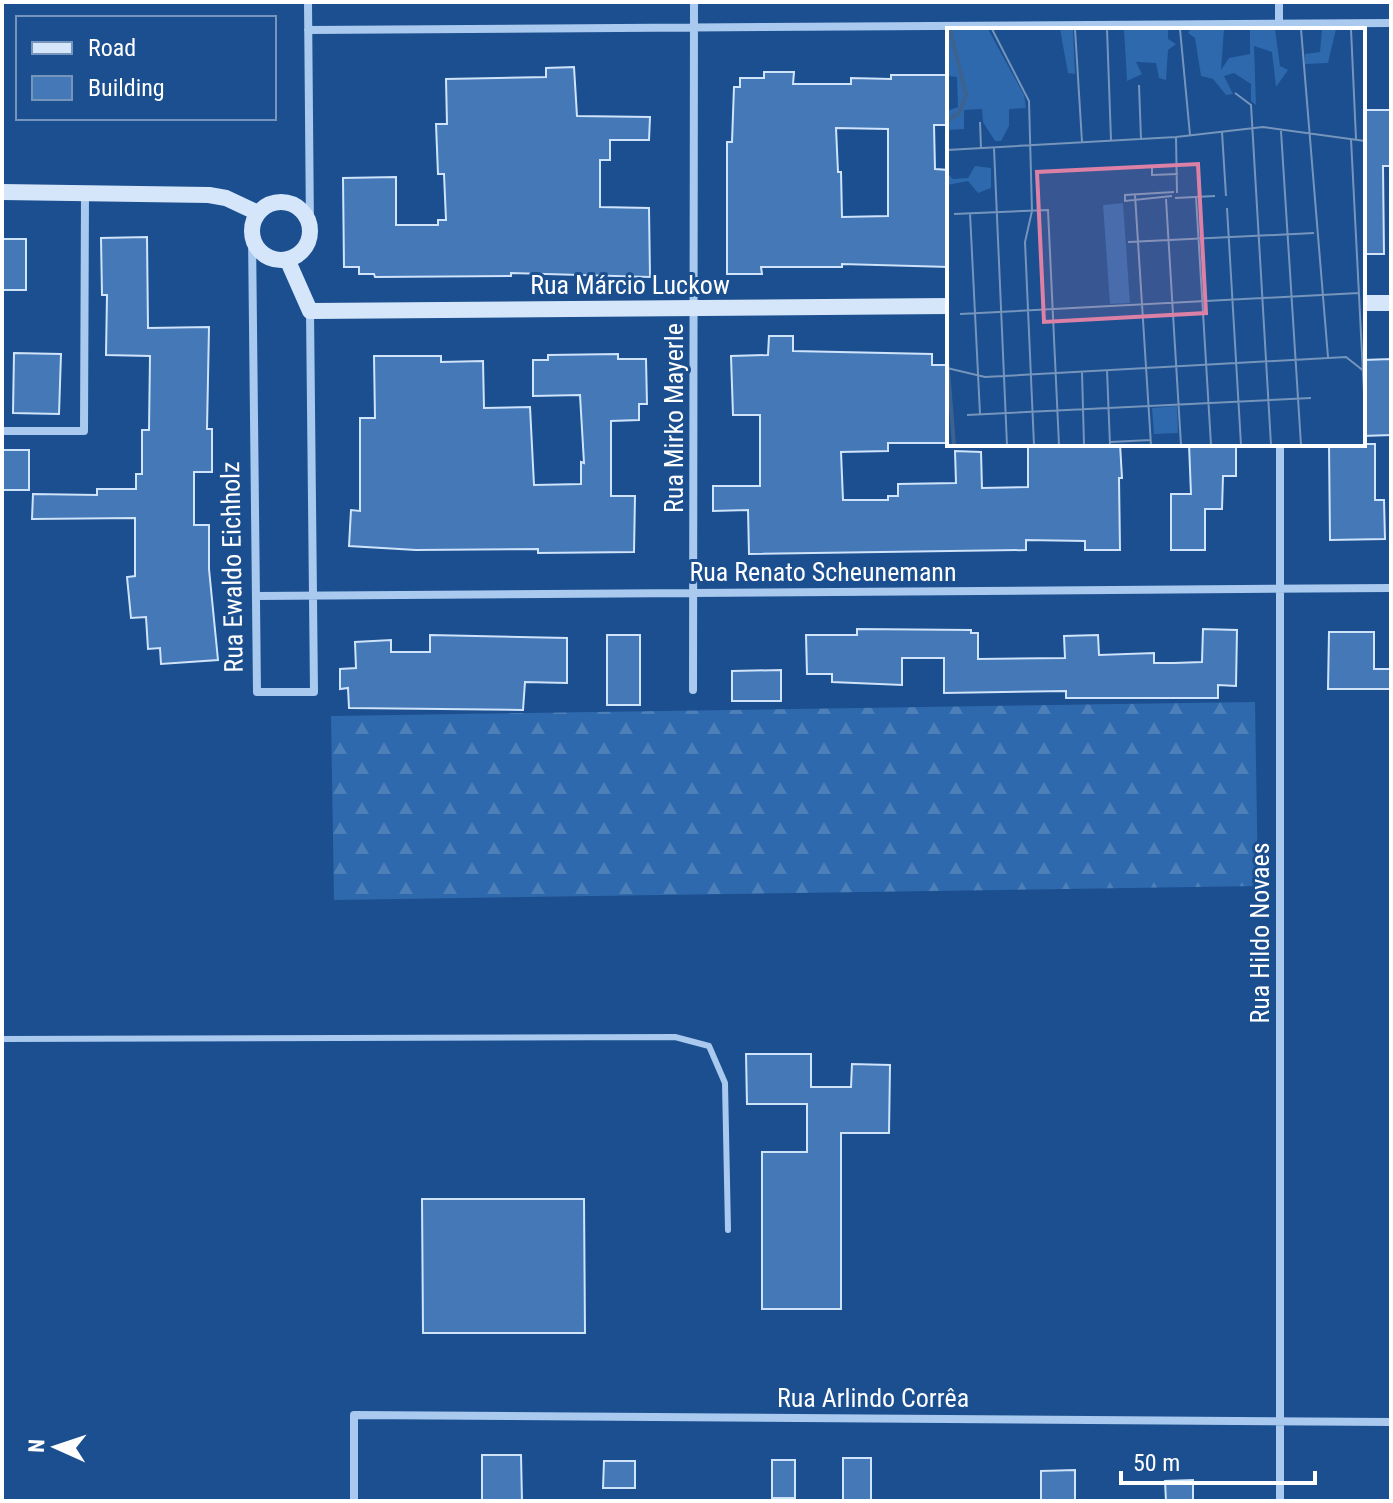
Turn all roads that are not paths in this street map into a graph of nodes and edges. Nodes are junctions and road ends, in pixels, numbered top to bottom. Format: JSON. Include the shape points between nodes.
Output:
{"nodes":[{"id":1,"x":308,"y":2,"type":"edge"},
{"id":2,"x":694,"y":2,"type":"edge"},
{"id":3,"x":1279,"y":2,"type":"edge"},
{"id":4,"x":1391,"y":23,"type":"edge"},
{"id":5,"x":1279,"y":27,"type":"edge"},
{"id":6,"x":694,"y":28,"type":"junction"},
{"id":7,"x":308,"y":30,"type":"junction"},
{"id":8,"x":2,"y":192,"type":"edge"},
{"id":9,"x":85,"y":193,"type":"junction"},
{"id":10,"x":258,"y":213,"type":"junction"},
{"id":11,"x":310,"y":230,"type":"junction"},
{"id":12,"x":252,"y":235,"type":"junction"},
{"id":13,"x":287,"y":259,"type":"junction"},
{"id":14,"x":1365,"y":303,"type":"edge"},
{"id":15,"x":1391,"y":303,"type":"edge"},
{"id":16,"x":947,"y":306,"type":"edge"},
{"id":17,"x":694,"y":308,"type":"junction"},
{"id":18,"x":310,"y":311,"type":"junction"},
{"id":19,"x":5,"y":431,"type":"dead end"},
{"id":20,"x":1280,"y":446,"type":"edge"},
{"id":21,"x":1391,"y":588,"type":"edge"},
{"id":22,"x":1280,"y":589,"type":"junction"},
{"id":23,"x":693,"y":593,"type":"junction"},
{"id":24,"x":313,"y":595,"type":"junction"},
{"id":25,"x":256,"y":596,"type":"junction"},
{"id":26,"x":693,"y":690,"type":"dead end"},
{"id":27,"x":2,"y":1039,"type":"edge"},
{"id":28,"x":728,"y":1230,"type":"dead end"},
{"id":29,"x":1280,"y":1421,"type":"junction"},
{"id":30,"x":1391,"y":1422,"type":"edge"},
{"id":31,"x":354,"y":1501,"type":"edge"},
{"id":32,"x":1280,"y":1501,"type":"edge"}],
"edges":[{"from":1,"to":7,"type":"street"},
{"from":2,"to":6,"type":"street","name":"Rua Mirko Mayerle"},
{"from":3,"to":5,"type":"street"},
{"from":4,"to":5,"type":"street"},
{"from":5,"to":6,"type":"street"},
{"from":6,"to":7,"type":"street"},
{"from":6,"to":17,"type":"street","name":"Rua Mirko Mayerle"},
{"from":7,"to":11,"type":"street"},
{"from":8,"to":9,"type":"street"},
{"from":9,"to":10,"type":"street","via":[[209,195]]},
{"from":9,"to":19,"type":"street","via":[[84,431]]},
{"from":10,"to":11,"type":"street","via":[[273,203],[290,203],[304,213]]},
{"from":10,"to":12,"type":"street"},
{"from":11,"to":13,"type":"street","via":[[304,249]]},
{"from":12,"to":13,"type":"street","via":[[269,257]]},
{"from":12,"to":25,"type":"street","name":"Rua Ewaldo Eichholz"},
{"from":13,"to":18,"type":"street","name":"Rua Ewaldo Eichholz"},
{"from":14,"to":15,"type":"street"},
{"from":16,"to":17,"type":"street","name":"Rua Márcio Luckow"},
{"from":17,"to":18,"type":"street","name":"Rua Márcio Luckow"},
{"from":17,"to":23,"type":"street","name":"Rua Mirko Mayerle"},
{"from":18,"to":24,"type":"street","name":"Rua Ewaldo Eichholz"},
{"from":20,"to":22,"type":"street","name":"Rua Hildo Novaes"},
{"from":21,"to":22,"type":"street","name":"Rua Renato Scheunemann"},
{"from":22,"to":23,"type":"street","name":"Rua Renato Scheunemann"},
{"from":22,"to":29,"type":"street","name":"Rua Hildo Novaes"},
{"from":23,"to":24,"type":"street","name":"Rua Renato Scheunemann"},
{"from":23,"to":26,"type":"street","name":"Rua Mirko Mayerle"},
{"from":24,"to":25,"type":"street","name":"Rua Renato Scheunemann"},
{"from":24,"to":25,"type":"street","name":"Rua Ewaldo Eichholz","via":[[314,692],[257,692]]},
{"from":27,"to":28,"type":"lane","via":[[675,1037],[709,1046],[725,1083]]},
{"from":29,"to":30,"type":"street","name":"Rua Arlindo Corrêa"},
{"from":29,"to":31,"type":"street","name":"Rua Arlindo Corrêa","via":[[354,1415]]},
{"from":29,"to":32,"type":"street","name":"Rua Hildo Novaes"}]}
